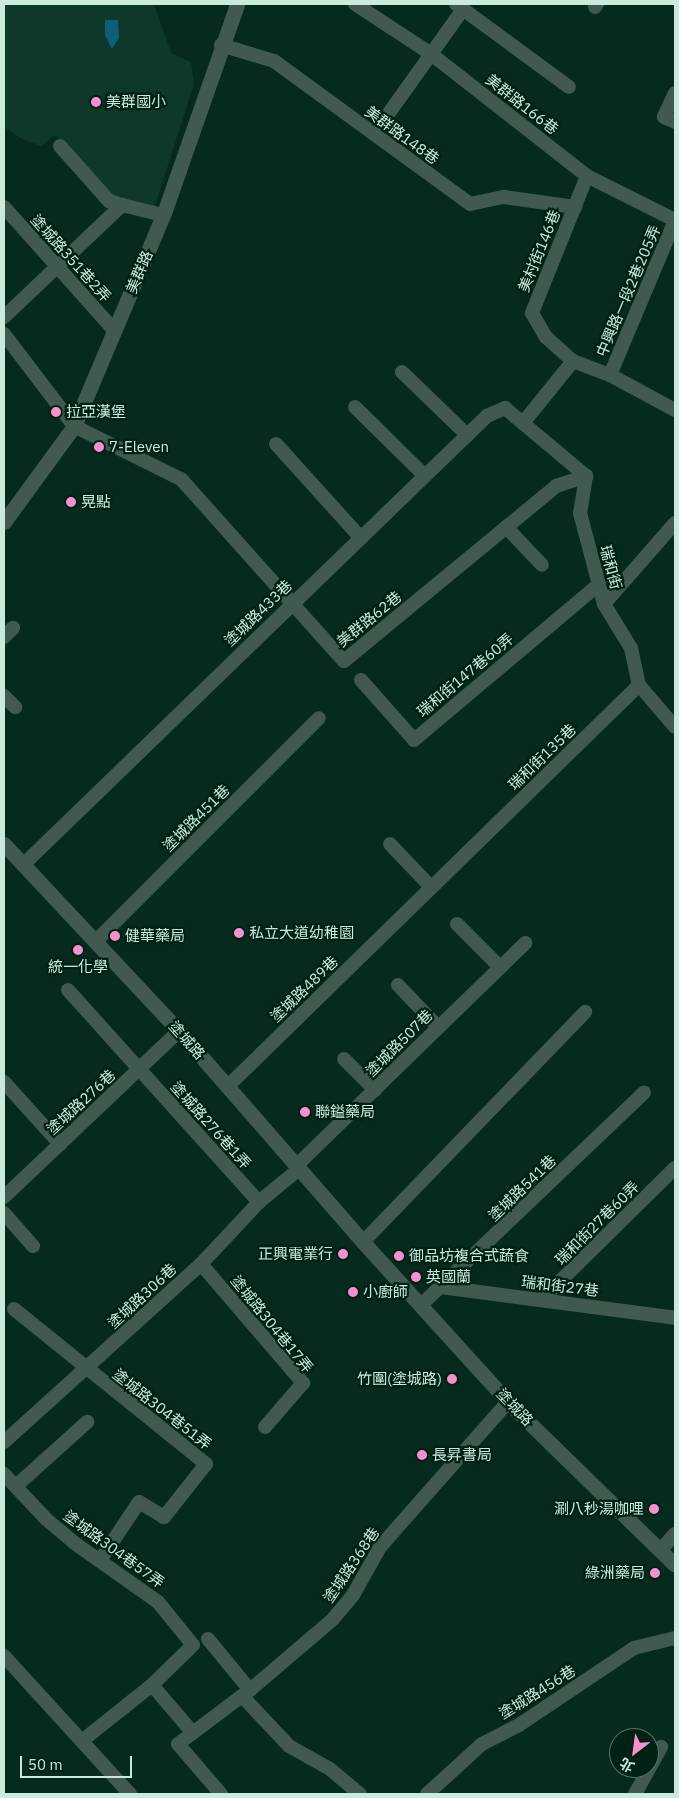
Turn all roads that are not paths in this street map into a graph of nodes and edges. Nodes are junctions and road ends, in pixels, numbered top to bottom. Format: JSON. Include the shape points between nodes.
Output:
{"nodes":[{"id":1,"x":237,"y":4,"type":"edge"},
{"id":2,"x":355,"y":4,"type":"edge"},
{"id":3,"x":459,"y":6,"type":"edge"},
{"id":4,"x":222,"y":45,"type":"junction"},
{"id":5,"x":431,"y":54,"type":"junction"},
{"id":6,"x":569,"y":88,"type":"dead end"},
{"id":7,"x":675,"y":93,"type":"edge"},
{"id":8,"x":675,"y":122,"type":"edge"},
{"id":9,"x":374,"y":134,"type":"junction"},
{"id":10,"x":60,"y":146,"type":"dead end"},
{"id":11,"x":587,"y":176,"type":"junction"},
{"id":12,"x":122,"y":205,"type":"junction"},
{"id":13,"x":575,"y":206,"type":"junction"},
{"id":14,"x":4,"y":208,"type":"edge"},
{"id":15,"x":163,"y":215,"type":"junction"},
{"id":16,"x":675,"y":220,"type":"edge"},
{"id":17,"x":58,"y":268,"type":"junction"},
{"id":18,"x":4,"y":317,"type":"edge"},
{"id":19,"x":114,"y":330,"type":"junction"},
{"id":20,"x":4,"y":334,"type":"edge"},
{"id":21,"x":573,"y":361,"type":"junction"},
{"id":22,"x":402,"y":372,"type":"dead end"},
{"id":23,"x":610,"y":375,"type":"junction"},
{"id":24,"x":355,"y":407,"type":"dead end"},
{"id":25,"x":675,"y":410,"type":"edge"},
{"id":26,"x":523,"y":423,"type":"junction"},
{"id":27,"x":74,"y":426,"type":"junction"},
{"id":28,"x":467,"y":435,"type":"junction"},
{"id":29,"x":276,"y":444,"type":"dead end"},
{"id":30,"x":425,"y":476,"type":"junction"},
{"id":31,"x":586,"y":476,"type":"junction"},
{"id":32,"x":4,"y":522,"type":"edge"},
{"id":33,"x":675,"y":523,"type":"edge"},
{"id":34,"x":506,"y":527,"type":"junction"},
{"id":35,"x":361,"y":538,"type":"junction"},
{"id":36,"x":542,"y":565,"type":"dead end"},
{"id":37,"x":599,"y":584,"type":"junction"},
{"id":38,"x":292,"y":602,"type":"junction"},
{"id":39,"x":604,"y":604,"type":"junction"},
{"id":40,"x":361,"y":680,"type":"dead end"},
{"id":41,"x":639,"y":686,"type":"junction"},
{"id":42,"x":4,"y":696,"type":"edge"},
{"id":43,"x":15,"y":707,"type":"dead end"},
{"id":44,"x":319,"y":718,"type":"dead end"},
{"id":45,"x":675,"y":728,"type":"edge"},
{"id":46,"x":4,"y":844,"type":"edge"},
{"id":47,"x":390,"y":844,"type":"dead end"},
{"id":48,"x":467,"y":853,"type":"joint"},
{"id":49,"x":23,"y":865,"type":"junction"},
{"id":50,"x":431,"y":887,"type":"junction"},
{"id":51,"x":457,"y":924,"type":"dead end"},
{"id":52,"x":96,"y":941,"type":"junction"},
{"id":53,"x":525,"y":943,"type":"dead end"},
{"id":54,"x":499,"y":966,"type":"junction"},
{"id":55,"x":398,"y":985,"type":"dead end"},
{"id":56,"x":68,"y":990,"type":"dead end"},
{"id":57,"x":585,"y":1012,"type":"dead end"},
{"id":58,"x":438,"y":1027,"type":"junction"},
{"id":59,"x":179,"y":1031,"type":"junction"},
{"id":60,"x":344,"y":1058,"type":"dead end"},
{"id":61,"x":139,"y":1070,"type":"junction"},
{"id":62,"x":4,"y":1082,"type":"edge"},
{"id":63,"x":228,"y":1086,"type":"junction"},
{"id":64,"x":375,"y":1090,"type":"junction"},
{"id":65,"x":644,"y":1093,"type":"dead end"},
{"id":66,"x":60,"y":1144,"type":"junction"},
{"id":67,"x":297,"y":1168,"type":"junction"},
{"id":68,"x":675,"y":1168,"type":"edge"},
{"id":69,"x":4,"y":1197,"type":"edge"},
{"id":70,"x":259,"y":1202,"type":"junction"},
{"id":71,"x":4,"y":1214,"type":"edge"},
{"id":72,"x":363,"y":1242,"type":"junction"},
{"id":73,"x":33,"y":1246,"type":"dead end"},
{"id":74,"x":200,"y":1264,"type":"junction"},
{"id":75,"x":441,"y":1287,"type":"junction"},
{"id":76,"x":541,"y":1300,"type":"junction"},
{"id":77,"x":421,"y":1305,"type":"junction"},
{"id":78,"x":14,"y":1309,"type":"dead end"},
{"id":79,"x":675,"y":1318,"type":"edge"},
{"id":80,"x":86,"y":1370,"type":"junction"},
{"id":81,"x":508,"y":1402,"type":"junction"},
{"id":82,"x":87,"y":1422,"type":"dead end"},
{"id":83,"x":265,"y":1427,"type":"dead end"},
{"id":84,"x":4,"y":1442,"type":"edge"},
{"id":85,"x":4,"y":1474,"type":"edge"},
{"id":86,"x":16,"y":1486,"type":"junction"},
{"id":87,"x":675,"y":1534,"type":"edge"},
{"id":88,"x":660,"y":1551,"type":"junction"},
{"id":89,"x":101,"y":1559,"type":"junction"},
{"id":90,"x":675,"y":1564,"type":"edge"},
{"id":91,"x":675,"y":1638,"type":"edge"},
{"id":92,"x":208,"y":1639,"type":"dead end"},
{"id":93,"x":4,"y":1656,"type":"edge"},
{"id":94,"x":152,"y":1685,"type":"junction"},
{"id":95,"x":246,"y":1693,"type":"junction"},
{"id":96,"x":193,"y":1733,"type":"junction"},
{"id":97,"x":83,"y":1740,"type":"junction"},
{"id":98,"x":661,"y":1747,"type":"dead end"},
{"id":99,"x":130,"y":1794,"type":"edge"},
{"id":100,"x":221,"y":1794,"type":"edge"},
{"id":101,"x":360,"y":1794,"type":"edge"},
{"id":102,"x":427,"y":1794,"type":"edge"},
{"id":103,"x":635,"y":1794,"type":"edge"}],
"edges":[{"from":1,"to":4,"type":"street","name":"美群路"},
{"from":2,"to":5,"type":"street","name":"美群路166巷"},
{"from":3,"to":5,"type":"street"},
{"from":3,"to":6,"type":"street"},
{"from":4,"to":9,"type":"street","name":"美群路148巷","via":[[274,61]]},
{"from":4,"to":15,"type":"street","name":"美群路"},
{"from":5,"to":9,"type":"street"},
{"from":5,"to":11,"type":"street","name":"美群路166巷"},
{"from":7,"to":8,"type":"street","via":[[664,117]]},
{"from":9,"to":13,"type":"street","name":"美群路148巷","via":[[470,204],[504,197]]},
{"from":10,"to":12,"type":"street","via":[[109,200]]},
{"from":11,"to":13,"type":"street","name":"美村街146巷"},
{"from":11,"to":16,"type":"street","name":"美群路166巷"},
{"from":12,"to":15,"type":"street"},
{"from":12,"to":17,"type":"street"},
{"from":13,"to":21,"type":"street","name":"美村街146巷","via":[[532,313],[546,337]]},
{"from":14,"to":17,"type":"street","name":"塗城路351巷2弄"},
{"from":15,"to":19,"type":"street","name":"美群路"},
{"from":16,"to":23,"type":"street","name":"中興路一段2巷205弄"},
{"from":17,"to":18,"type":"street"},
{"from":17,"to":19,"type":"street","name":"塗城路351巷2弄"},
{"from":19,"to":27,"type":"street","name":"美群路"},
{"from":20,"to":27,"type":"street"},
{"from":21,"to":23,"type":"street","name":"美村街146巷"},
{"from":21,"to":26,"type":"street"},
{"from":22,"to":28,"type":"street"},
{"from":23,"to":25,"type":"street","name":"美村街146巷"},
{"from":24,"to":30,"type":"street"},
{"from":26,"to":28,"type":"street","name":"塗城路433巷","via":[[505,408],[487,416]]},
{"from":26,"to":31,"type":"street"},
{"from":27,"to":32,"type":"street","name":"美群路"},
{"from":27,"to":38,"type":"street","name":"美群路62巷","via":[[181,479]]},
{"from":28,"to":30,"type":"street","name":"塗城路433巷"},
{"from":29,"to":35,"type":"street"},
{"from":30,"to":35,"type":"street","name":"塗城路433巷"},
{"from":31,"to":34,"type":"street","name":"美群路62巷","via":[[556,486]]},
{"from":31,"to":37,"type":"street","name":"瑞和街","via":[[580,513]]},
{"from":33,"to":39,"type":"street"},
{"from":34,"to":36,"type":"street"},
{"from":34,"to":38,"type":"street","name":"美群路62巷","via":[[344,662]]},
{"from":35,"to":38,"type":"street","name":"塗城路433巷"},
{"from":37,"to":39,"type":"street","name":"瑞和街"},
{"from":37,"to":40,"type":"street","name":"瑞和街147巷60弄","via":[[414,740]]},
{"from":38,"to":49,"type":"street","name":"塗城路433巷"},
{"from":39,"to":41,"type":"street","name":"瑞和街","via":[[631,648]]},
{"from":41,"to":45,"type":"street","name":"瑞和街"},
{"from":41,"to":48,"type":"street","name":"瑞和街135巷"},
{"from":42,"to":43,"type":"street"},
{"from":44,"to":52,"type":"street","name":"塗城路451巷"},
{"from":46,"to":49,"type":"street","name":"塗城路"},
{"from":47,"to":50,"type":"street"},
{"from":48,"to":50,"type":"street","name":"塗城路489巷"},
{"from":49,"to":52,"type":"street","name":"塗城路"},
{"from":50,"to":63,"type":"street","name":"塗城路489巷"},
{"from":51,"to":54,"type":"street"},
{"from":52,"to":59,"type":"street","name":"塗城路"},
{"from":53,"to":54,"type":"street","name":"塗城路507巷"},
{"from":54,"to":58,"type":"street","name":"塗城路507巷"},
{"from":55,"to":58,"type":"street"},
{"from":56,"to":61,"type":"street","name":"塗城路276巷1弄"},
{"from":57,"to":72,"type":"street"},
{"from":58,"to":64,"type":"street","name":"塗城路507巷"},
{"from":59,"to":61,"type":"street","name":"塗城路276巷"},
{"from":59,"to":63,"type":"street","name":"塗城路"},
{"from":60,"to":64,"type":"street"},
{"from":61,"to":66,"type":"street","name":"塗城路276巷"},
{"from":61,"to":70,"type":"street","name":"塗城路276巷1弄"},
{"from":62,"to":66,"type":"street"},
{"from":63,"to":67,"type":"street","name":"塗城路"},
{"from":64,"to":67,"type":"street","name":"塗城路507巷"},
{"from":65,"to":75,"type":"street","name":"塗城路541巷"},
{"from":66,"to":69,"type":"street","name":"塗城路276巷"},
{"from":67,"to":70,"type":"street","name":"塗城路306巷"},
{"from":67,"to":72,"type":"street","name":"塗城路"},
{"from":68,"to":76,"type":"street","name":"瑞和街27巷60弄"},
{"from":70,"to":74,"type":"street","name":"塗城路306巷"},
{"from":71,"to":73,"type":"street"},
{"from":72,"to":77,"type":"street","name":"塗城路"},
{"from":74,"to":80,"type":"street","name":"塗城路306巷"},
{"from":74,"to":83,"type":"street","name":"塗城路304巷17弄","via":[[303,1383]]},
{"from":75,"to":76,"type":"street","name":"瑞和街27巷"},
{"from":75,"to":77,"type":"street","name":"塗城路541巷"},
{"from":76,"to":79,"type":"street","name":"瑞和街27巷"},
{"from":77,"to":81,"type":"street","name":"塗城路"},
{"from":78,"to":80,"type":"street"},
{"from":80,"to":84,"type":"street","name":"塗城路306巷"},
{"from":80,"to":89,"type":"street","name":"塗城路304巷51弄","via":[[206,1464],[164,1517],[140,1502]]},
{"from":81,"to":88,"type":"street","name":"塗城路"},
{"from":81,"to":95,"type":"street","name":"塗城路368巷","via":[[386,1540],[353,1595],[333,1619]]},
{"from":82,"to":86,"type":"street"},
{"from":85,"to":86,"type":"street","name":"塗城路304巷57弄"},
{"from":86,"to":89,"type":"street","name":"塗城路304巷57弄","via":[[73,1542]]},
{"from":87,"to":88,"type":"street"},
{"from":88,"to":90,"type":"street","name":"塗城路"},
{"from":89,"to":94,"type":"street","name":"塗城路304巷57弄","via":[[158,1602],[193,1644]]},
{"from":91,"to":102,"type":"street","name":"塗城路456巷","via":[[634,1648],[519,1725],[482,1744]]},
{"from":92,"to":95,"type":"street"},
{"from":93,"to":97,"type":"street"},
{"from":94,"to":96,"type":"street"},
{"from":94,"to":97,"type":"street","name":"塗城路304巷57弄"},
{"from":95,"to":96,"type":"street","name":"塗城路368巷"},
{"from":95,"to":101,"type":"street","via":[[289,1746],[330,1769]]},
{"from":96,"to":100,"type":"street","name":"塗城路368巷","via":[[178,1744]]},
{"from":97,"to":99,"type":"street"},
{"from":98,"to":103,"type":"street"}]}
